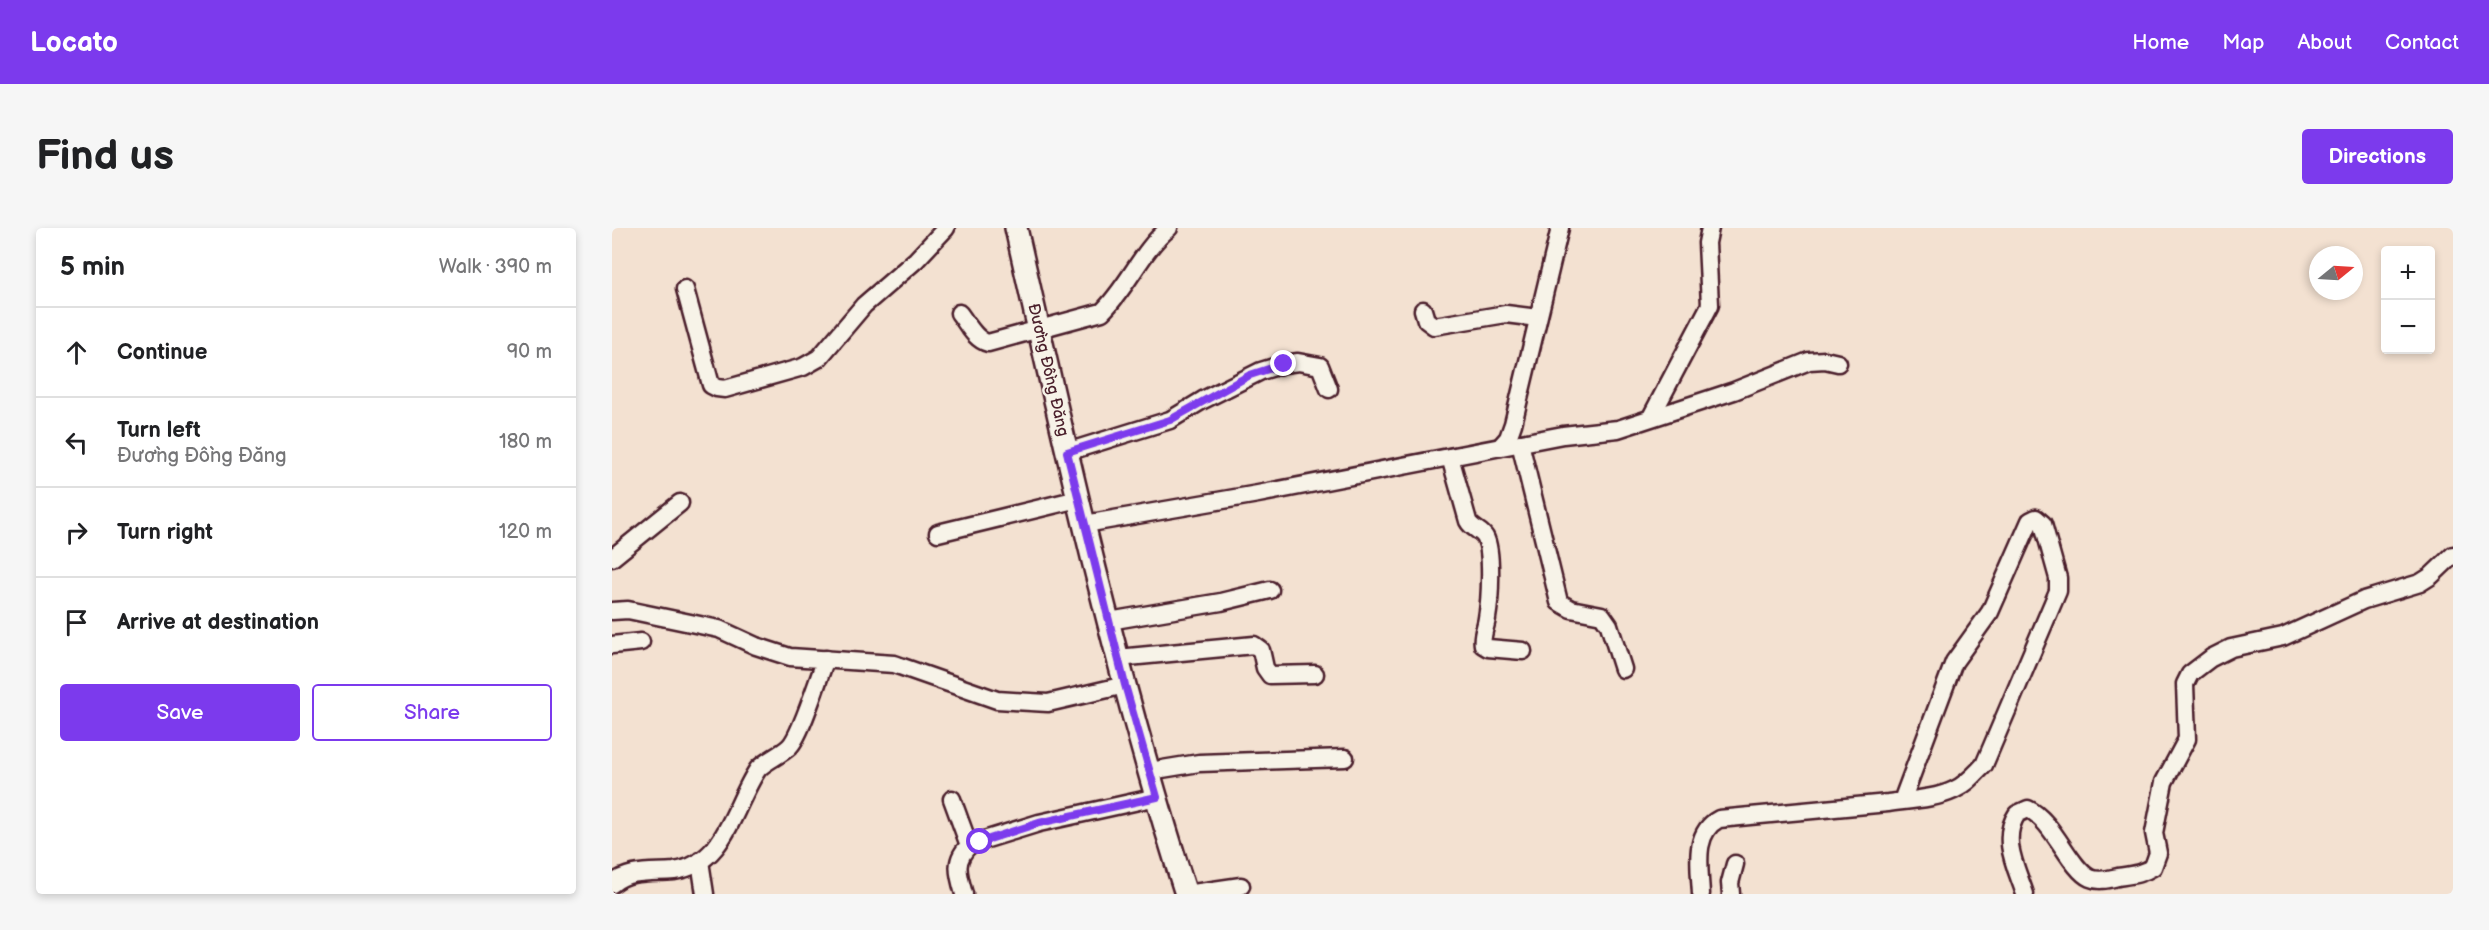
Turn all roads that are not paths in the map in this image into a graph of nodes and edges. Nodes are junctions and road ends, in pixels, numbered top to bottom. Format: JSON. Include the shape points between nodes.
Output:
{"nodes":[{"id":1,"x":946,"y":228,"type":"edge"},
{"id":2,"x":1016,"y":228,"type":"edge"},
{"id":3,"x":1169,"y":228,"type":"edge"},
{"id":4,"x":1560,"y":228,"type":"edge"},
{"id":5,"x":1710,"y":228,"type":"edge"},
{"id":6,"x":685,"y":289,"type":"dead end"},
{"id":7,"x":1423,"y":310,"type":"dead end"},
{"id":8,"x":959,"y":313,"type":"dead end"},
{"id":9,"x":1538,"y":318,"type":"junction"},
{"id":10,"x":1039,"y":330,"type":"junction"},
{"id":11,"x":1838,"y":363,"type":"dead end"},
{"id":12,"x":1329,"y":389,"type":"dead end"},
{"id":13,"x":1651,"y":417,"type":"junction"},
{"id":14,"x":1520,"y":443,"type":"junction"},
{"id":15,"x":1500,"y":447,"type":"junction"},
{"id":16,"x":1067,"y":452,"type":"junction"},
{"id":17,"x":1450,"y":457,"type":"junction"},
{"id":18,"x":1078,"y":500,"type":"junction"},
{"id":19,"x":680,"y":503,"type":"dead end"},
{"id":20,"x":1085,"y":524,"type":"junction"},
{"id":21,"x":938,"y":533,"type":"dead end"},
{"id":22,"x":2453,"y":555,"type":"edge"},
{"id":23,"x":612,"y":558,"type":"edge"},
{"id":24,"x":1270,"y":590,"type":"dead end"},
{"id":25,"x":612,"y":611,"type":"edge"},
{"id":26,"x":1109,"y":621,"type":"junction"},
{"id":27,"x":641,"y":642,"type":"dead end"},
{"id":28,"x":612,"y":645,"type":"edge"},
{"id":29,"x":1523,"y":651,"type":"dead end"},
{"id":30,"x":1118,"y":658,"type":"junction"},
{"id":31,"x":825,"y":659,"type":"junction"},
{"id":32,"x":1623,"y":669,"type":"dead end"},
{"id":33,"x":1315,"y":675,"type":"dead end"},
{"id":34,"x":1125,"y":685,"type":"junction"},
{"id":35,"x":1345,"y":758,"type":"dead end"},
{"id":36,"x":1150,"y":771,"type":"junction"},
{"id":37,"x":1157,"y":797,"type":"junction"},
{"id":38,"x":952,"y":799,"type":"dead end"},
{"id":39,"x":1902,"y":801,"type":"junction"},
{"id":40,"x":971,"y":844,"type":"junction"},
{"id":41,"x":700,"y":861,"type":"junction"},
{"id":42,"x":1735,"y":864,"type":"dead end"},
{"id":43,"x":612,"y":884,"type":"edge"},
{"id":44,"x":1241,"y":886,"type":"dead end"},
{"id":45,"x":705,"y":894,"type":"edge"},
{"id":46,"x":964,"y":894,"type":"edge"},
{"id":47,"x":1186,"y":894,"type":"edge"},
{"id":48,"x":1701,"y":894,"type":"edge"},
{"id":49,"x":1731,"y":894,"type":"edge"},
{"id":50,"x":2025,"y":894,"type":"edge"}],
"edges":[{"from":1,"to":6,"type":"street","via":[[916,260],[864,304],[819,358],[803,367],[725,389],[711,384]]},
{"from":2,"to":10,"type":"main road","name":"Đường Đồng Đăng"},
{"from":3,"to":10,"type":"street","via":[[1102,312]]},
{"from":4,"to":9,"type":"street"},
{"from":5,"to":13,"type":"street","via":[[1710,304]]},
{"from":7,"to":9,"type":"street","via":[[1426,320],[1434,326],[1506,314]]},
{"from":8,"to":10,"type":"street","via":[[983,342]]},
{"from":9,"to":15,"type":"street","via":[[1513,424]]},
{"from":10,"to":16,"type":"main road","name":"Đường Đồng Đăng"},
{"from":11,"to":13,"type":"street","via":[[1809,361],[1734,391]]},
{"from":12,"to":16,"type":"street","via":[[1320,366],[1284,364],[1250,375],[1170,420]]},
{"from":13,"to":14,"type":"street","via":[[1618,429]]},
{"from":14,"to":15,"type":"street"},
{"from":14,"to":32,"type":"street","via":[[1559,602],[1571,609],[1602,615]]},
{"from":15,"to":17,"type":"street"},
{"from":16,"to":18,"type":"main road","name":"Đường Đồng Đăng"},
{"from":17,"to":20,"type":"street"},
{"from":17,"to":29,"type":"street","via":[[1468,521],[1484,535],[1487,545],[1491,585],[1484,645]]},
{"from":18,"to":20,"type":"main road","name":"Đường Đồng Đăng"},
{"from":18,"to":21,"type":"street"},
{"from":19,"to":23,"type":"street"},
{"from":20,"to":26,"type":"main road","name":"Đường Đồng Đăng"},
{"from":22,"to":50,"type":"street","via":[[2420,583],[2370,597],[2283,637],[2231,648],[2198,666],[2185,684],[2187,740],[2164,782],[2154,833],[2158,853],[2153,867],[2142,874],[2090,878],[2035,812],[2028,809],[2017,814],[2010,831],[2011,854]]},
{"from":24,"to":26,"type":"street"},
{"from":25,"to":31,"type":"street","via":[[628,610],[696,623],[790,657]]},
{"from":26,"to":30,"type":"main road","name":"Đường Đồng Đăng"},
{"from":27,"to":28,"type":"street"},
{"from":30,"to":33,"type":"street","via":[[1254,645],[1261,650],[1270,675]]},
{"from":30,"to":34,"type":"main road","name":"Đường Đồng Đăng"},
{"from":31,"to":34,"type":"street","via":[[894,664],[997,700],[1031,703],[1048,703]]},
{"from":31,"to":41,"type":"street","via":[[799,734],[789,748],[758,769],[721,842]]},
{"from":34,"to":36,"type":"main road","name":"Đường Đồng Đăng"},
{"from":35,"to":36,"type":"street","via":[[1192,764]]},
{"from":36,"to":37,"type":"main road","name":"Đường Đồng Đăng"},
{"from":37,"to":40,"type":"street","via":[[1039,823]]},
{"from":37,"to":47,"type":"main road","name":"Đường Đồng Đăng"},
{"from":38,"to":40,"type":"street"},
{"from":39,"to":39,"type":"street","via":[[1954,662],[1990,612],[2030,521],[2039,519],[2058,578],[2058,591],[1984,765],[1955,790]]},
{"from":39,"to":48,"type":"street","via":[[1719,819],[1706,829],[1700,846]]},
{"from":40,"to":46,"type":"street","via":[[962,851],[957,864]]},
{"from":41,"to":43,"type":"street","via":[[675,870],[631,874]]},
{"from":41,"to":45,"type":"street"},
{"from":42,"to":49,"type":"street"},
{"from":44,"to":47,"type":"street"}]}
